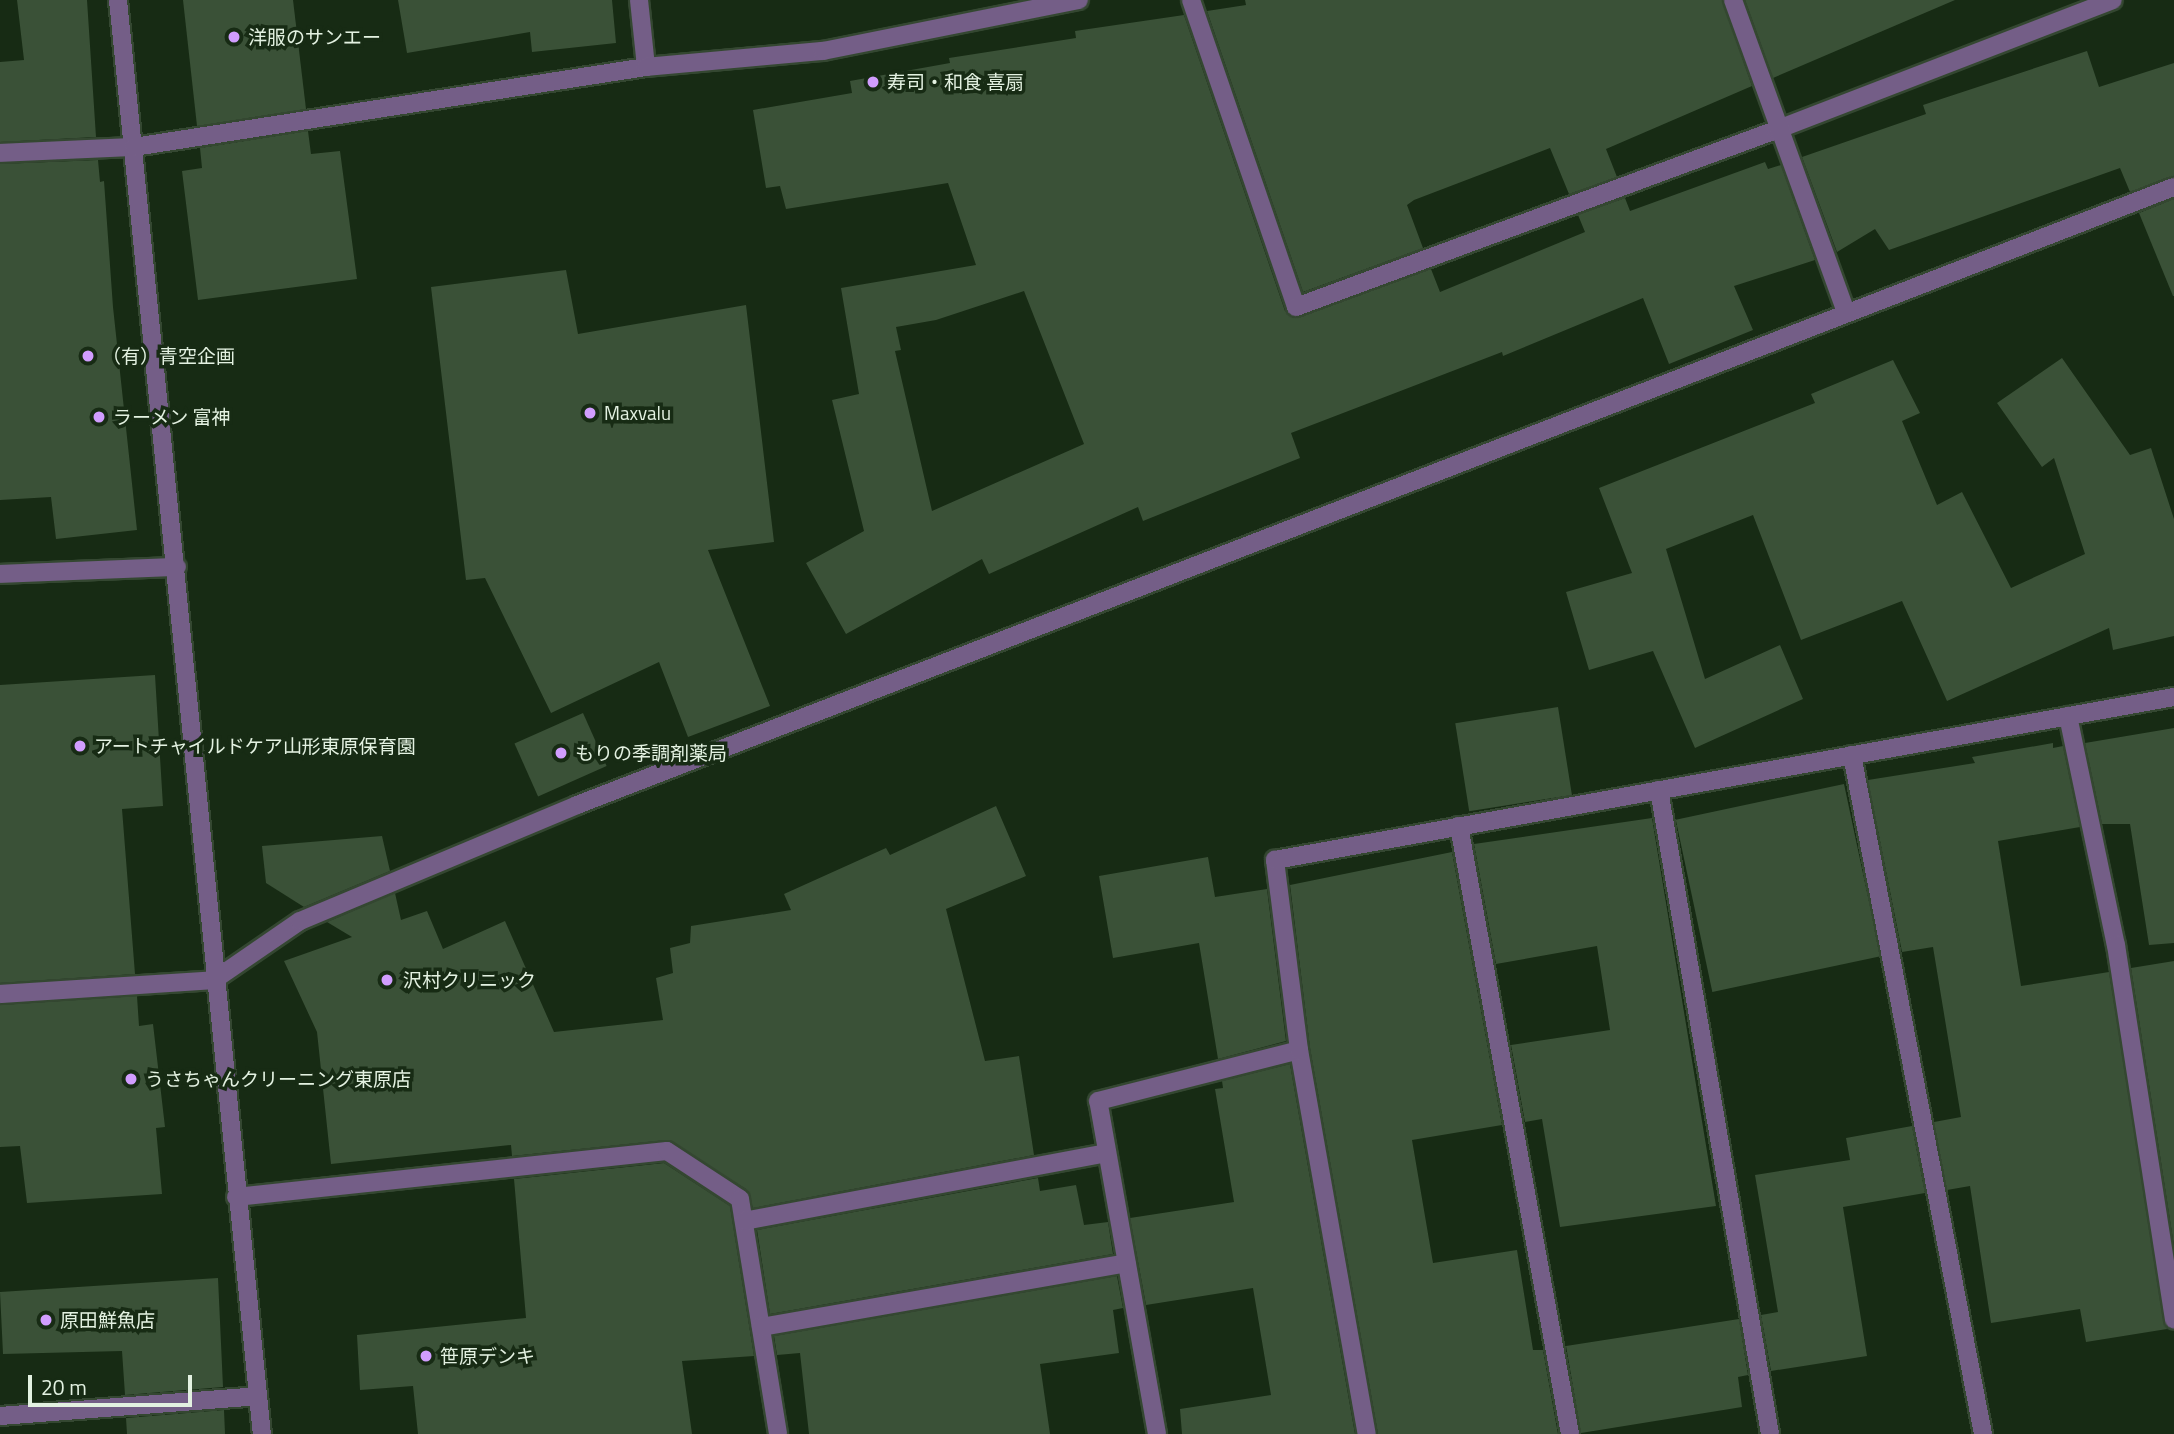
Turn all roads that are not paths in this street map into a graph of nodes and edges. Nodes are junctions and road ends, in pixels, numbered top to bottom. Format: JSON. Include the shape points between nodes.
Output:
{"nodes":[{"id":1,"x":118,"y":0,"type":"edge"},
{"id":2,"x":639,"y":0,"type":"edge"},
{"id":3,"x":1079,"y":0,"type":"edge"},
{"id":4,"x":1191,"y":0,"type":"edge"},
{"id":5,"x":1733,"y":0,"type":"edge"},
{"id":6,"x":2113,"y":0,"type":"edge"},
{"id":7,"x":646,"y":67,"type":"junction"},
{"id":8,"x":1776,"y":130,"type":"junction"},
{"id":9,"x":134,"y":147,"type":"junction"},
{"id":10,"x":0,"y":153,"type":"edge"},
{"id":11,"x":2174,"y":187,"type":"edge"},
{"id":12,"x":1846,"y":312,"type":"junction"},
{"id":13,"x":177,"y":567,"type":"junction"},
{"id":14,"x":0,"y":574,"type":"edge"},
{"id":15,"x":2174,"y":697,"type":"edge"},
{"id":16,"x":2068,"y":716,"type":"junction"},
{"id":17,"x":1852,"y":755,"type":"junction"},
{"id":18,"x":1659,"y":790,"type":"junction"},
{"id":19,"x":1459,"y":826,"type":"junction"},
{"id":20,"x":214,"y":980,"type":"junction"},
{"id":21,"x":0,"y":995,"type":"edge"},
{"id":22,"x":1299,"y":1050,"type":"junction"},
{"id":23,"x":1107,"y":1153,"type":"junction"},
{"id":24,"x":236,"y":1197,"type":"junction"},
{"id":25,"x":744,"y":1221,"type":"junction"},
{"id":26,"x":1126,"y":1263,"type":"junction"},
{"id":27,"x":2174,"y":1320,"type":"edge"},
{"id":28,"x":761,"y":1327,"type":"junction"},
{"id":29,"x":257,"y":1396,"type":"junction"},
{"id":30,"x":0,"y":1416,"type":"edge"},
{"id":31,"x":262,"y":1434,"type":"edge"},
{"id":32,"x":778,"y":1434,"type":"edge"},
{"id":33,"x":1157,"y":1434,"type":"edge"},
{"id":34,"x":1367,"y":1434,"type":"edge"},
{"id":35,"x":1570,"y":1434,"type":"edge"},
{"id":36,"x":1770,"y":1434,"type":"edge"},
{"id":37,"x":1983,"y":1434,"type":"edge"}],
"edges":[{"from":1,"to":9,"type":"street"},
{"from":2,"to":7,"type":"street"},
{"from":3,"to":7,"type":"street","via":[[823,51]]},
{"from":4,"to":8,"type":"street","via":[[1296,307]]},
{"from":5,"to":8,"type":"street"},
{"from":6,"to":8,"type":"street"},
{"from":7,"to":9,"type":"street"},
{"from":8,"to":12,"type":"street"},
{"from":9,"to":10,"type":"street"},
{"from":9,"to":13,"type":"street"},
{"from":11,"to":12,"type":"street"},
{"from":12,"to":20,"type":"street","via":[[577,805],[300,921]]},
{"from":13,"to":14,"type":"street"},
{"from":13,"to":20,"type":"street"},
{"from":15,"to":16,"type":"street"},
{"from":16,"to":17,"type":"street"},
{"from":16,"to":27,"type":"street","via":[[2116,945]]},
{"from":17,"to":18,"type":"street"},
{"from":17,"to":37,"type":"street"},
{"from":18,"to":19,"type":"street"},
{"from":18,"to":36,"type":"street"},
{"from":19,"to":22,"type":"street","via":[[1275,860]]},
{"from":19,"to":35,"type":"street"},
{"from":20,"to":21,"type":"street"},
{"from":20,"to":24,"type":"street"},
{"from":22,"to":23,"type":"street","via":[[1098,1101]]},
{"from":22,"to":34,"type":"street"},
{"from":23,"to":25,"type":"street"},
{"from":23,"to":26,"type":"street"},
{"from":24,"to":25,"type":"street","via":[[667,1150],[740,1199]]},
{"from":24,"to":29,"type":"street"},
{"from":25,"to":28,"type":"street"},
{"from":26,"to":28,"type":"street"},
{"from":26,"to":33,"type":"street"},
{"from":28,"to":32,"type":"street"},
{"from":29,"to":30,"type":"street"},
{"from":29,"to":31,"type":"street"}]}
